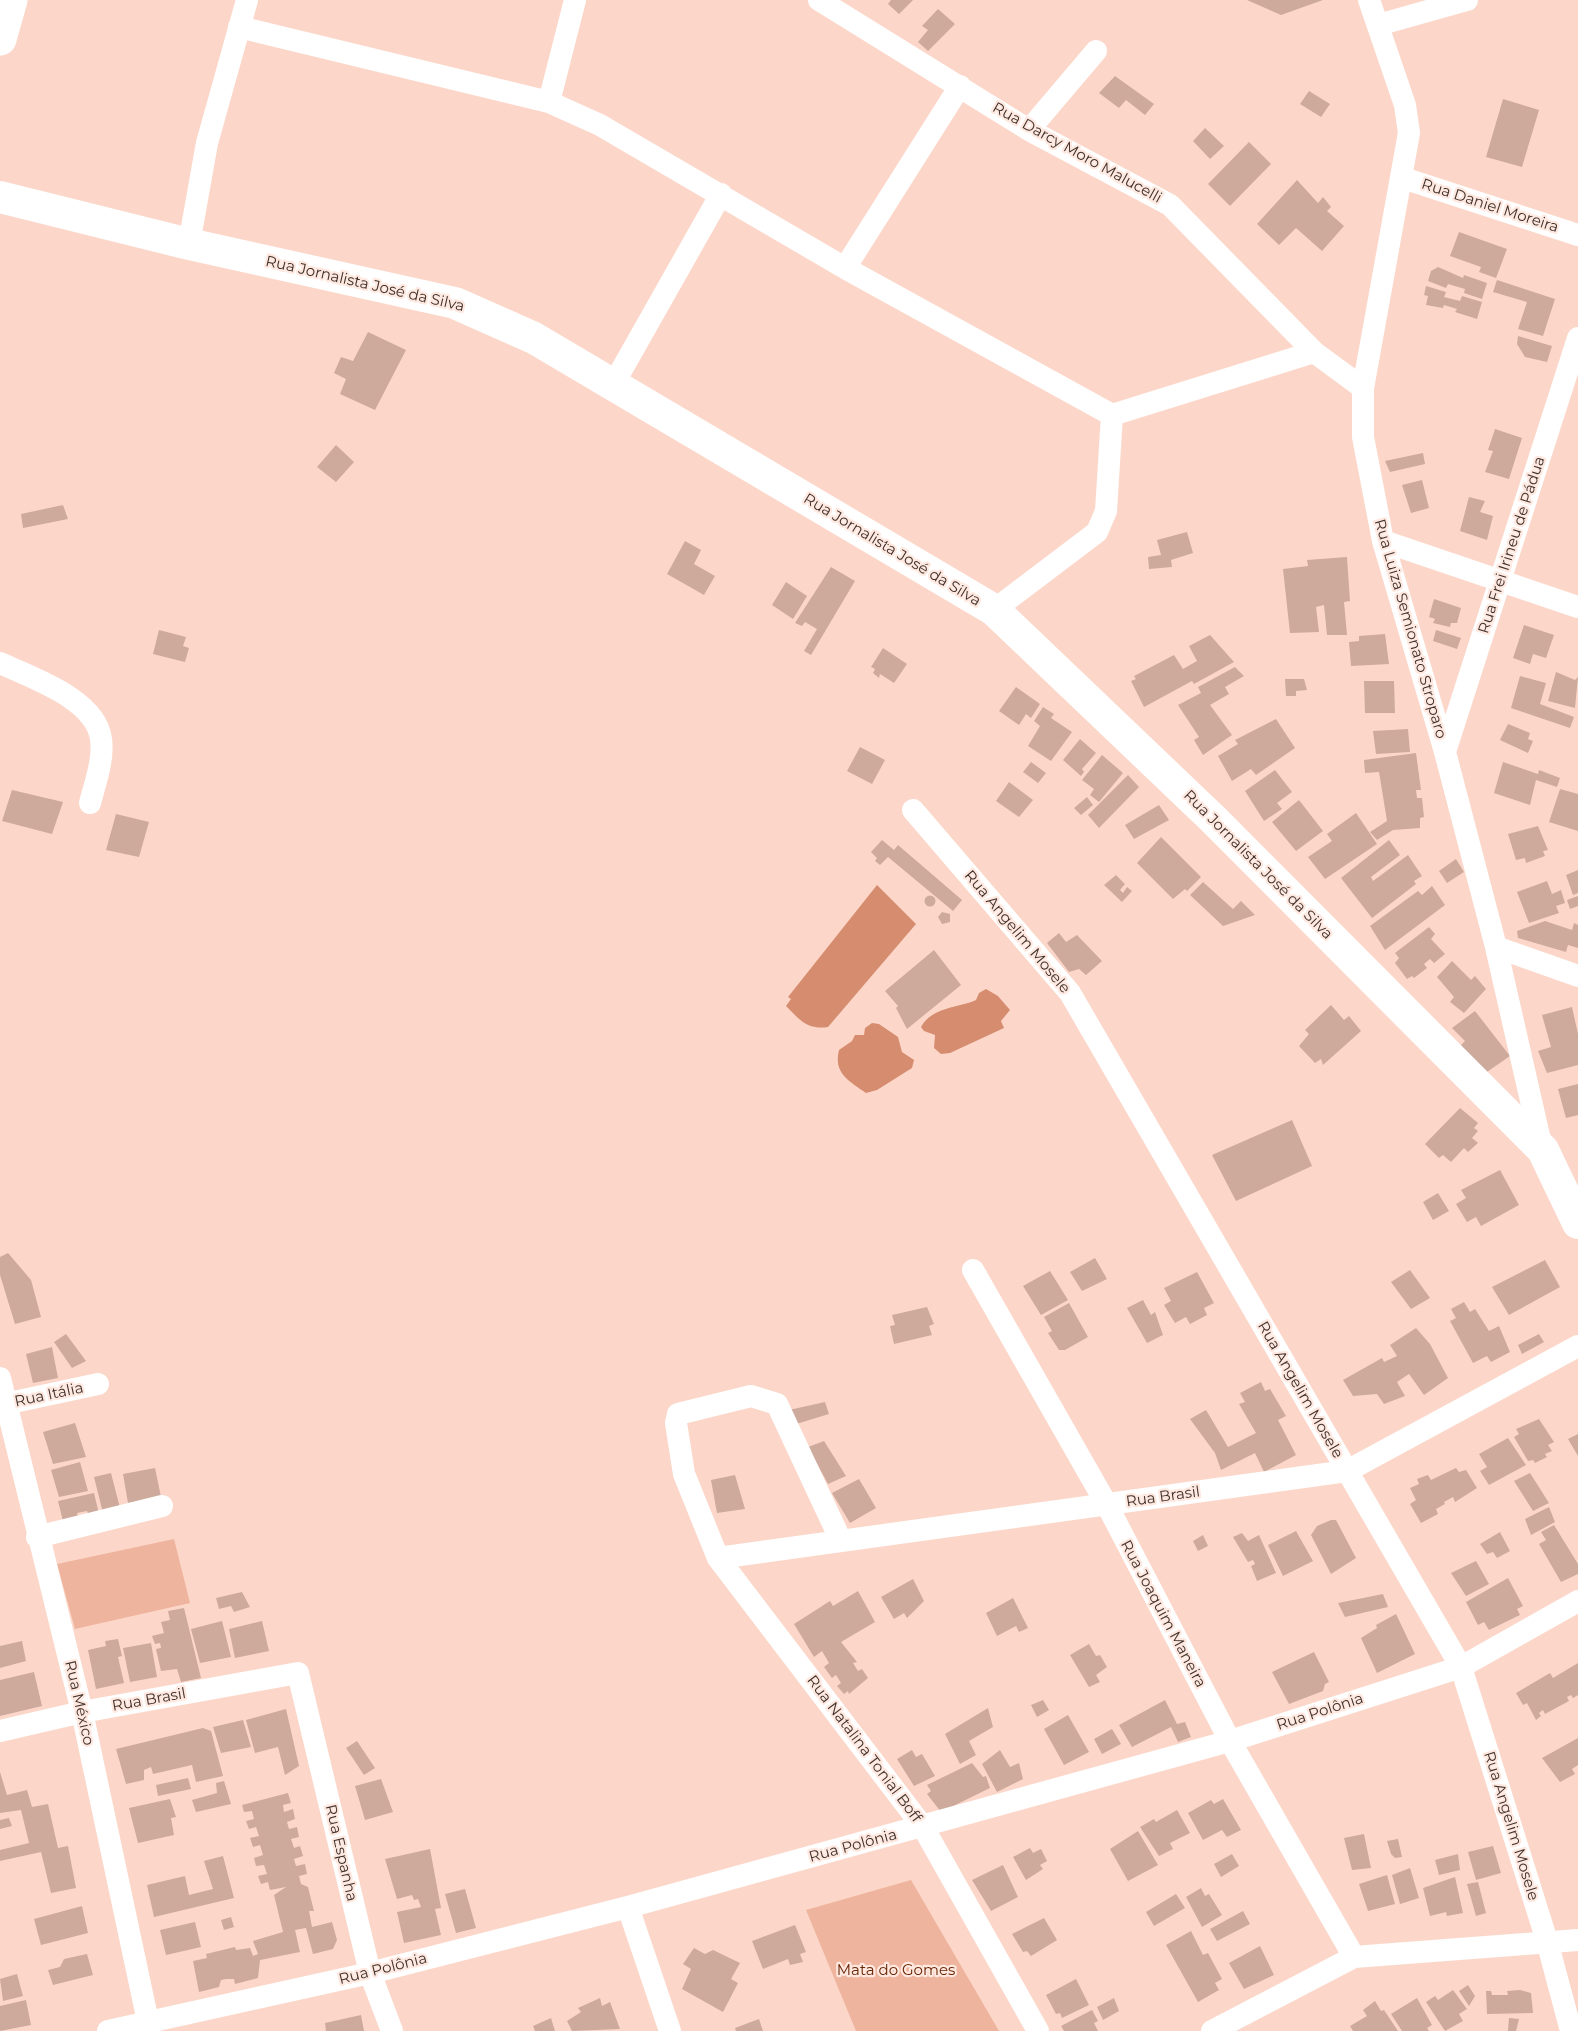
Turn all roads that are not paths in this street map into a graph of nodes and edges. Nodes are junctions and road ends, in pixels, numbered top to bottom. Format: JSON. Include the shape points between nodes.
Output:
{"nodes":[{"id":1,"x":11,"y":0,"type":"edge"},
{"id":2,"x":247,"y":0,"type":"edge"},
{"id":3,"x":575,"y":0,"type":"edge"},
{"id":4,"x":819,"y":0,"type":"edge"},
{"id":5,"x":1369,"y":0,"type":"edge"},
{"id":6,"x":1467,"y":0,"type":"edge"},
{"id":7,"x":1378,"y":25,"type":"junction"},
{"id":8,"x":239,"y":27,"type":"junction"},
{"id":9,"x":0,"y":39,"type":"edge"},
{"id":10,"x":1096,"y":51,"type":"dead end"},
{"id":11,"x":960,"y":86,"type":"junction"},
{"id":12,"x":549,"y":102,"type":"junction"},
{"id":13,"x":1029,"y":130,"type":"junction"},
{"id":14,"x":1403,"y":178,"type":"junction"},
{"id":15,"x":721,"y":194,"type":"junction"},
{"id":16,"x":0,"y":197,"type":"edge"},
{"id":17,"x":1578,"y":235,"type":"edge"},
{"id":18,"x":189,"y":244,"type":"junction"},
{"id":19,"x":845,"y":268,"type":"junction"},
{"id":20,"x":1578,"y":338,"type":"edge"},
{"id":21,"x":1314,"y":352,"type":"junction"},
{"id":22,"x":613,"y":385,"type":"junction"},
{"id":23,"x":1363,"y":388,"type":"junction"},
{"id":24,"x":1112,"y":415,"type":"junction"},
{"id":25,"x":1383,"y":541,"type":"junction"},
{"id":26,"x":1500,"y":581,"type":"junction"},
{"id":27,"x":1578,"y":607,"type":"edge"},
{"id":28,"x":994,"y":610,"type":"junction"},
{"id":29,"x":0,"y":663,"type":"edge"},
{"id":30,"x":1446,"y":752,"type":"junction"},
{"id":31,"x":90,"y":803,"type":"dead end"},
{"id":32,"x":913,"y":810,"type":"dead end"},
{"id":33,"x":1496,"y":947,"type":"junction"},
{"id":34,"x":1578,"y":976,"type":"edge"},
{"id":35,"x":1543,"y":1150,"type":"junction"},
{"id":36,"x":1578,"y":1223,"type":"edge"},
{"id":37,"x":973,"y":1270,"type":"dead end"},
{"id":38,"x":1578,"y":1346,"type":"edge"},
{"id":39,"x":0,"y":1378,"type":"edge"},
{"id":40,"x":98,"y":1384,"type":"dead end"},
{"id":41,"x":4,"y":1405,"type":"edge"},
{"id":42,"x":1347,"y":1471,"type":"junction"},
{"id":43,"x":1107,"y":1505,"type":"junction"},
{"id":44,"x":162,"y":1506,"type":"dead end"},
{"id":45,"x":37,"y":1537,"type":"junction"},
{"id":46,"x":841,"y":1541,"type":"junction"},
{"id":47,"x":718,"y":1558,"type":"junction"},
{"id":48,"x":1578,"y":1601,"type":"edge"},
{"id":49,"x":1461,"y":1667,"type":"junction"},
{"id":50,"x":298,"y":1673,"type":"joint"},
{"id":51,"x":82,"y":1712,"type":"junction"},
{"id":52,"x":0,"y":1731,"type":"edge"},
{"id":53,"x":1230,"y":1742,"type":"junction"},
{"id":54,"x":923,"y":1827,"type":"junction"},
{"id":55,"x":628,"y":1907,"type":"junction"},
{"id":56,"x":1578,"y":1940,"type":"edge"},
{"id":57,"x":1547,"y":1941,"type":"junction"},
{"id":58,"x":1354,"y":1957,"type":"junction"},
{"id":59,"x":370,"y":1973,"type":"junction"},
{"id":60,"x":149,"y":2027,"type":"edge"},
{"id":61,"x":108,"y":2031,"type":"edge"},
{"id":62,"x":392,"y":2031,"type":"edge"},
{"id":63,"x":670,"y":2031,"type":"edge"},
{"id":64,"x":1038,"y":2031,"type":"edge"},
{"id":65,"x":1212,"y":2031,"type":"edge"},
{"id":66,"x":1571,"y":2031,"type":"edge"}],
"edges":[{"from":1,"to":9,"type":"highway"},
{"from":2,"to":8,"type":"street"},
{"from":3,"to":12,"type":"street"},
{"from":4,"to":11,"type":"street","name":"Rua Darcy Moro Malucelli"},
{"from":5,"to":7,"type":"street","name":"Rua Luiza Semionato Stroparo"},
{"from":6,"to":7,"type":"street"},
{"from":7,"to":14,"type":"street","name":"Rua Luiza Semionato Stroparo","via":[[1405,105],[1409,133]]},
{"from":8,"to":12,"type":"street"},
{"from":8,"to":18,"type":"street","via":[[207,143]]},
{"from":10,"to":13,"type":"street"},
{"from":11,"to":13,"type":"street","name":"Rua Darcy Moro Malucelli"},
{"from":11,"to":19,"type":"street"},
{"from":12,"to":15,"type":"street","via":[[600,125]]},
{"from":13,"to":21,"type":"street","name":"Rua Darcy Moro Malucelli","via":[[1170,205]]},
{"from":14,"to":17,"type":"street","name":"Rua Daniel Moreira"},
{"from":14,"to":23,"type":"street","name":"Rua Luiza Semionato Stroparo"},
{"from":15,"to":19,"type":"street"},
{"from":15,"to":22,"type":"street"},
{"from":16,"to":18,"type":"main road","name":"Rua Jornalista José da Silva"},
{"from":18,"to":22,"type":"main road","name":"Rua Jornalista José da Silva","via":[[455,303],[534,338]]},
{"from":19,"to":24,"type":"street"},
{"from":20,"to":26,"type":"street","name":"Rua Frei Irineu de Pádua"},
{"from":21,"to":23,"type":"street","name":"Rua Darcy Moro Malucelli"},
{"from":21,"to":24,"type":"street"},
{"from":22,"to":28,"type":"main road","name":"Rua Jornalista José da Silva"},
{"from":23,"to":25,"type":"street","name":"Rua Luiza Semionato Stroparo","via":[[1363,437]]},
{"from":24,"to":28,"type":"street","via":[[1106,511],[1097,532]]},
{"from":25,"to":26,"type":"street"},
{"from":25,"to":30,"type":"street","name":"Rua Luiza Semionato Stroparo"},
{"from":26,"to":27,"type":"street"},
{"from":26,"to":30,"type":"street","name":"Rua Frei Irineu de Pádua"},
{"from":28,"to":35,"type":"main road","name":"Rua Jornalista José da Silva","via":[[1214,819]]},
{"from":29,"to":31,"type":"street","via":[[80,704],[97,724],[102,740],[100,766]]},
{"from":30,"to":33,"type":"street","name":"Rua Luiza Semionato Stroparo"},
{"from":32,"to":42,"type":"street","name":"Rua Angelim Mosele","via":[[1070,993]]},
{"from":33,"to":34,"type":"street"},
{"from":33,"to":35,"type":"street","name":"Rua Luiza Semionato Stroparo"},
{"from":35,"to":36,"type":"main road","name":"Rua Jornalista José da Silva"},
{"from":37,"to":43,"type":"street","name":"Rua Joaquim Maneira"},
{"from":38,"to":42,"type":"street","name":"Rua Brasil"},
{"from":39,"to":41,"type":"street","name":"Rua México"},
{"from":40,"to":41,"type":"street","name":"Rua Itália"},
{"from":41,"to":45,"type":"street","name":"Rua México"},
{"from":42,"to":43,"type":"street","name":"Rua Brasil"},
{"from":42,"to":49,"type":"street","name":"Rua Angelim Mosele"},
{"from":43,"to":46,"type":"street","name":"Rua Brasil"},
{"from":43,"to":53,"type":"street","name":"Rua Joaquim Maneira"},
{"from":44,"to":45,"type":"street"},
{"from":45,"to":51,"type":"street","name":"Rua México"},
{"from":46,"to":47,"type":"street","name":"Rua Brasil"},
{"from":46,"to":47,"type":"street","name":"Rua Natalina Tonial Boff","via":[[777,1404],[751,1396],[678,1414],[676,1423],[684,1474]]},
{"from":47,"to":54,"type":"street","name":"Rua Natalina Tonial Boff"},
{"from":48,"to":49,"type":"street","name":"Rua Polônia"},
{"from":49,"to":53,"type":"street","name":"Rua Polônia"},
{"from":49,"to":57,"type":"street","name":"Rua Angelim Mosele"},
{"from":50,"to":51,"type":"street","name":"Rua Brasil"},
{"from":50,"to":59,"type":"street","name":"Rua Espanha"},
{"from":51,"to":52,"type":"street","name":"Rua Brasil"},
{"from":51,"to":60,"type":"street","name":"Rua México"},
{"from":53,"to":54,"type":"street","name":"Rua Polônia"},
{"from":53,"to":58,"type":"street","name":"Rua Joaquim Maneira"},
{"from":54,"to":55,"type":"street","name":"Rua Polônia"},
{"from":54,"to":64,"type":"street","name":"Rua Natalina Tonial Boff"},
{"from":55,"to":59,"type":"street","name":"Rua Polônia"},
{"from":55,"to":63,"type":"street"},
{"from":56,"to":57,"type":"street"},
{"from":57,"to":58,"type":"street"},
{"from":57,"to":66,"type":"street","name":"Rua Angelim Mosele"},
{"from":58,"to":65,"type":"street"},
{"from":59,"to":60,"type":"street","name":"Rua Polônia"},
{"from":59,"to":62,"type":"street","name":"Rua Espanha"},
{"from":60,"to":61,"type":"street","name":"Rua Polônia"}]}
